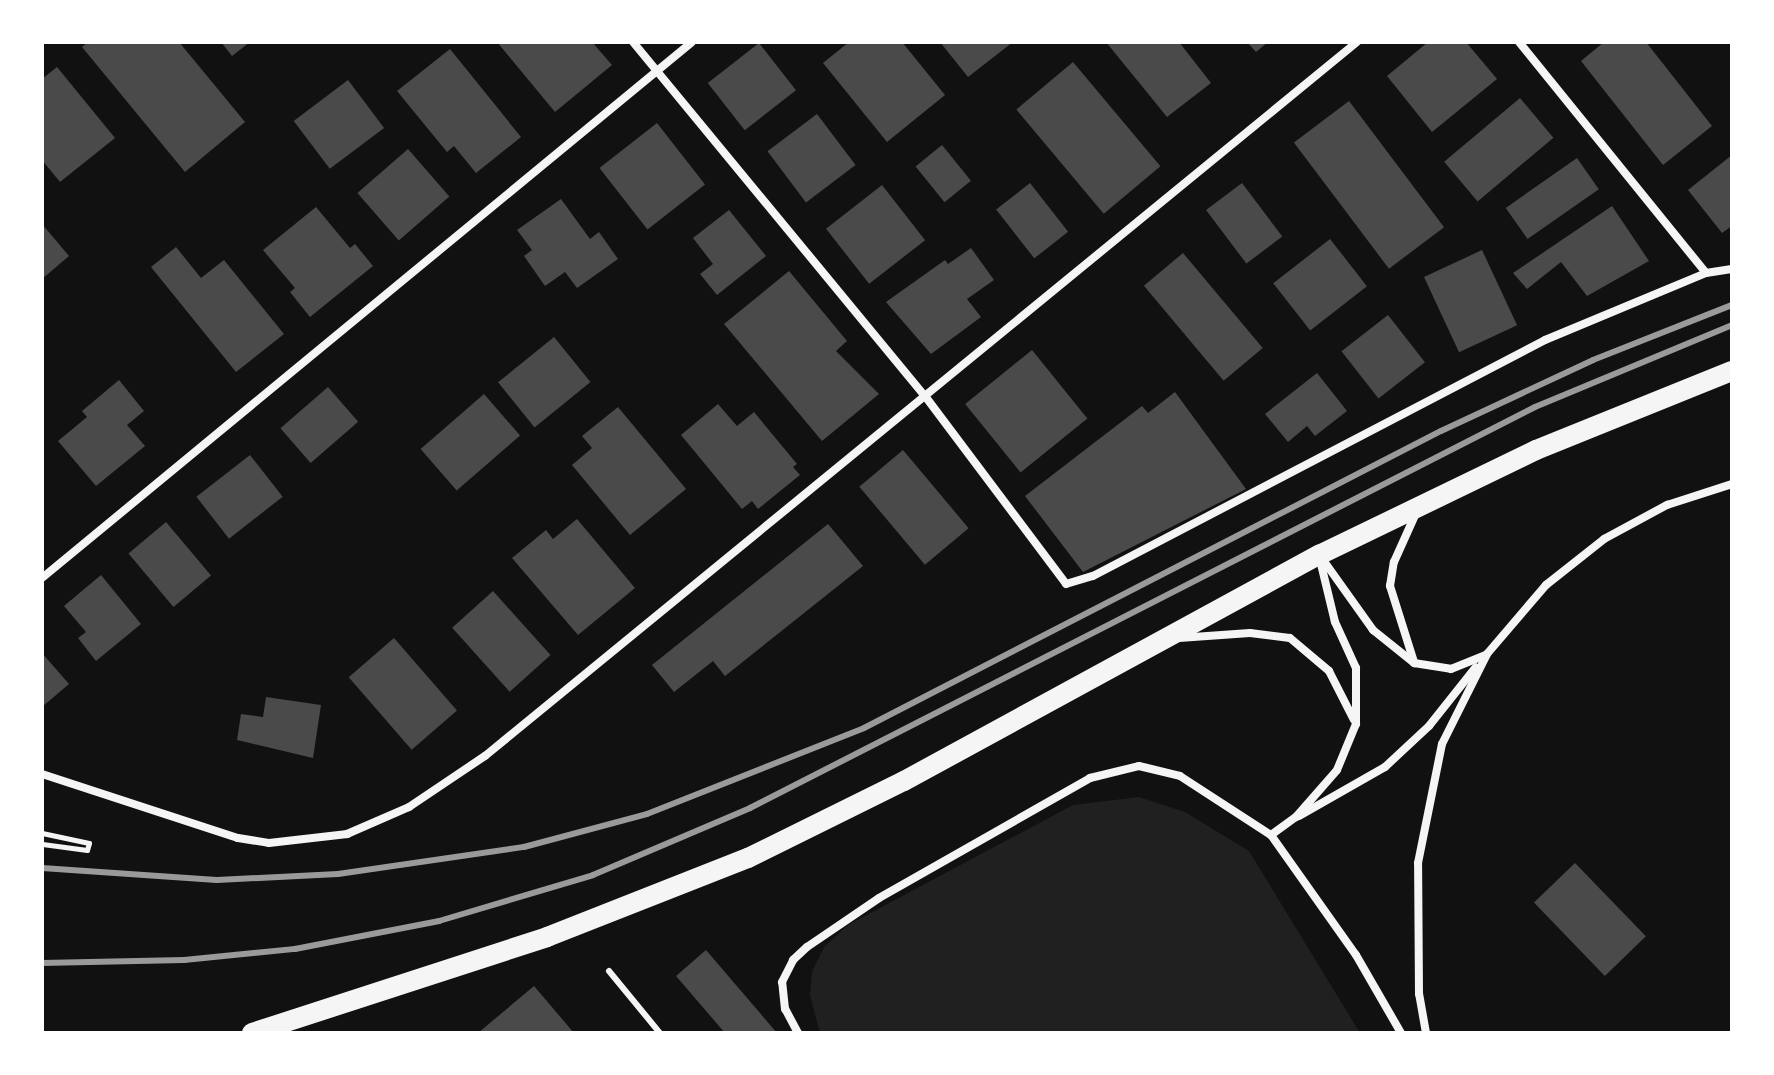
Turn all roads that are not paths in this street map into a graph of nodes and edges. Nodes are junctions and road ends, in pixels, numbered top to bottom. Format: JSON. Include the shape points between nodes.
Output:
{"nodes":[{"id":1,"x":633,"y":42,"type":"edge"},
{"id":2,"x":692,"y":42,"type":"edge"},
{"id":3,"x":1357,"y":42,"type":"edge"},
{"id":4,"x":1519,"y":42,"type":"edge"},
{"id":5,"x":656,"y":71,"type":"junction"},
{"id":6,"x":1732,"y":269,"type":"edge"},
{"id":7,"x":1706,"y":273,"type":"junction"},
{"id":8,"x":1732,"y":371,"type":"edge"},
{"id":9,"x":925,"y":396,"type":"junction"},
{"id":10,"x":1732,"y":484,"type":"edge"},
{"id":11,"x":1419,"y":508,"type":"junction"},
{"id":12,"x":1319,"y":555,"type":"junction"},
{"id":13,"x":42,"y":578,"type":"edge"},
{"id":14,"x":1162,"y":639,"type":"junction"},
{"id":15,"x":1487,"y":654,"type":"junction"},
{"id":16,"x":1414,"y":663,"type":"junction"},
{"id":17,"x":1356,"y":724,"type":"junction"},
{"id":18,"x":42,"y":774,"type":"edge"},
{"id":19,"x":1296,"y":817,"type":"junction"},
{"id":20,"x":1271,"y":835,"type":"junction"},
{"id":21,"x":609,"y":971,"type":"dead end"},
{"id":22,"x":252,"y":1033,"type":"edge"},
{"id":23,"x":660,"y":1033,"type":"edge"},
{"id":24,"x":798,"y":1033,"type":"edge"},
{"id":25,"x":1401,"y":1033,"type":"edge"},
{"id":26,"x":1426,"y":1033,"type":"edge"}],
"edges":[{"from":1,"to":5,"type":"street"},
{"from":2,"to":5,"type":"street"},
{"from":3,"to":9,"type":"street"},
{"from":4,"to":7,"type":"street"},
{"from":5,"to":9,"type":"street"},
{"from":5,"to":13,"type":"street"},
{"from":6,"to":7,"type":"street"},
{"from":7,"to":9,"type":"street","via":[[1545,340],[1093,576],[1066,584]]},
{"from":8,"to":11,"type":"main road","via":[[1569,435]]},
{"from":9,"to":18,"type":"street","via":[[485,756],[376,824],[315,841],[269,843],[238,838]]},
{"from":10,"to":15,"type":"street","via":[[1667,505],[1604,539],[1546,585]]},
{"from":11,"to":12,"type":"main road"},
{"from":11,"to":16,"type":"street","via":[[1394,562],[1390,586]]},
{"from":12,"to":14,"type":"main road"},
{"from":12,"to":16,"type":"street","via":[[1373,630]]},
{"from":12,"to":17,"type":"street","via":[[1335,622],[1356,668]]},
{"from":14,"to":17,"type":"street","via":[[1237,633],[1290,638],[1329,671]]},
{"from":14,"to":22,"type":"main road","via":[[870,799],[716,872],[547,937]]},
{"from":15,"to":16,"type":"street","via":[[1451,669]]},
{"from":15,"to":19,"type":"street","via":[[1393,760],[1354,789]]},
{"from":15,"to":26,"type":"street","via":[[1442,744],[1418,863],[1419,994]]},
{"from":17,"to":19,"type":"street","via":[[1337,770]]},
{"from":19,"to":20,"type":"street"},
{"from":20,"to":24,"type":"street","via":[[1171,772],[1139,766],[1108,770],[879,898],[807,947],[782,982],[785,1009]]},
{"from":20,"to":25,"type":"street","via":[[1356,955]]},
{"from":21,"to":23,"type":"lane"}]}
